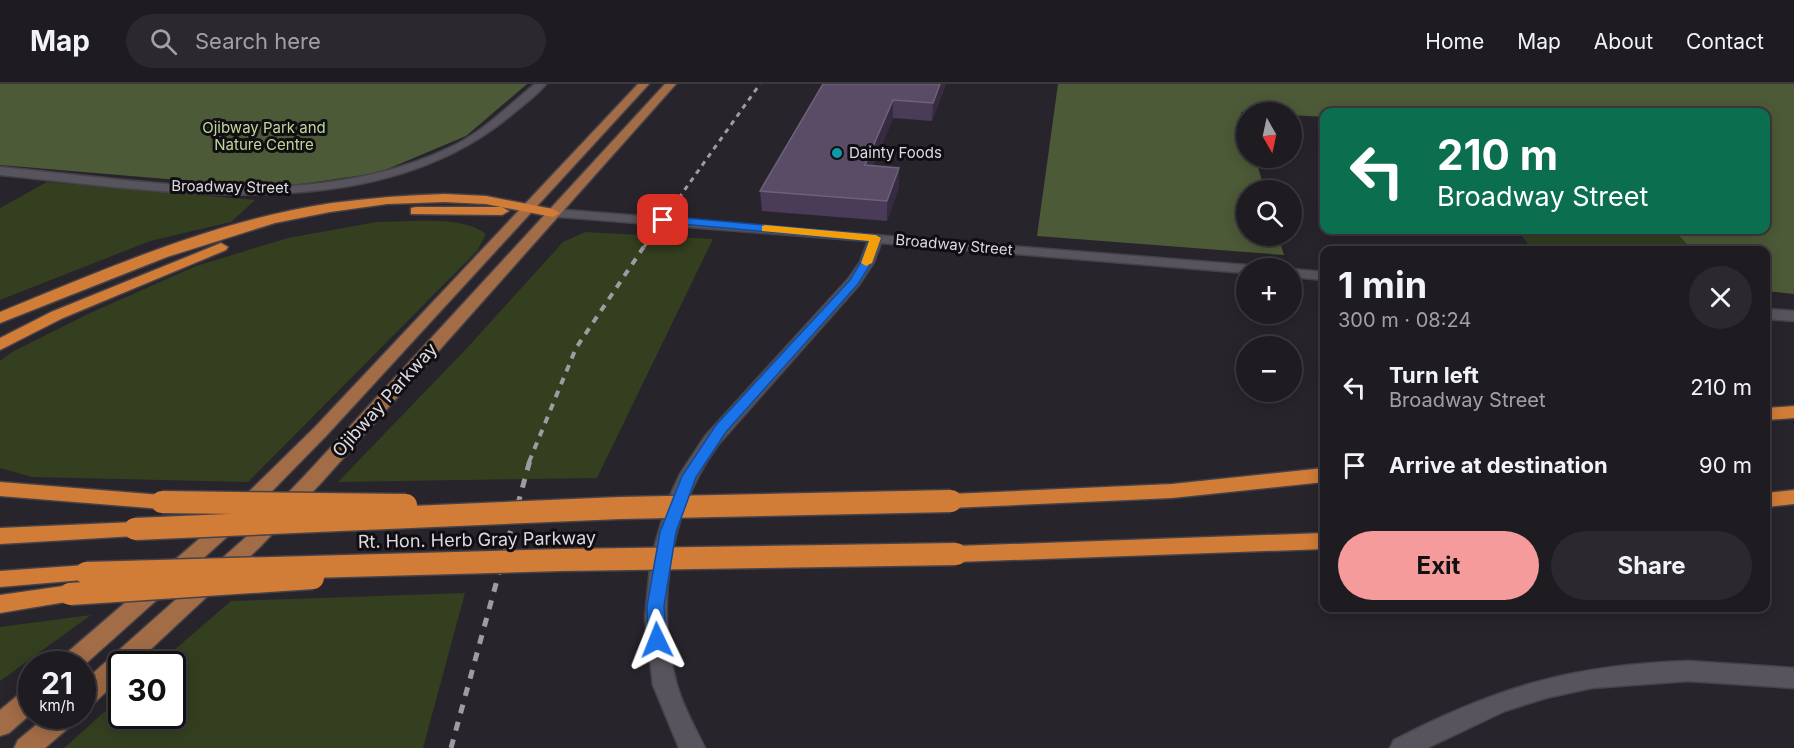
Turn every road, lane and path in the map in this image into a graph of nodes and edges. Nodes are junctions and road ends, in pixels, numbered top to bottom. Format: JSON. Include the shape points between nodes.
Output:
{"nodes":[{"id":1,"x":541,"y":84,"type":"edge"},
{"id":2,"x":644,"y":84,"type":"edge"},
{"id":3,"x":671,"y":84,"type":"edge"},
{"id":4,"x":0,"y":171,"type":"edge"},
{"id":5,"x":525,"y":210,"type":"junction"},
{"id":6,"x":553,"y":213,"type":"junction"},
{"id":7,"x":876,"y":238,"type":"junction"},
{"id":8,"x":1236,"y":268,"type":"edge"},
{"id":9,"x":1302,"y":274,"type":"edge"},
{"id":10,"x":1320,"y":276,"type":"edge"},
{"id":11,"x":1770,"y":314,"type":"edge"},
{"id":12,"x":1794,"y":316,"type":"edge"},
{"id":13,"x":0,"y":318,"type":"edge"},
{"id":14,"x":0,"y":345,"type":"edge"},
{"id":15,"x":1794,"y":412,"type":"edge"},
{"id":16,"x":1770,"y":414,"type":"edge"},
{"id":17,"x":1320,"y":475,"type":"edge"},
{"id":18,"x":0,"y":489,"type":"edge"},
{"id":19,"x":1794,"y":497,"type":"edge"},
{"id":20,"x":1770,"y":500,"type":"edge"},
{"id":21,"x":620,"y":508,"type":"junction"},
{"id":22,"x":0,"y":536,"type":"edge"},
{"id":23,"x":1320,"y":541,"type":"edge"},
{"id":24,"x":562,"y":560,"type":"junction"},
{"id":25,"x":0,"y":579,"type":"edge"},
{"id":26,"x":0,"y":604,"type":"edge"},
{"id":27,"x":85,"y":651,"type":"edge"},
{"id":28,"x":1794,"y":678,"type":"edge"},
{"id":29,"x":96,"y":686,"type":"edge"},
{"id":30,"x":18,"y":709,"type":"edge"},
{"id":31,"x":0,"y":724,"type":"edge"},
{"id":32,"x":49,"y":729,"type":"edge"},
{"id":33,"x":27,"y":748,"type":"edge"},
{"id":34,"x":692,"y":748,"type":"edge"},
{"id":35,"x":1403,"y":748,"type":"edge"}],
"edges":[{"from":1,"to":4,"type":"street","name":"Broadway Street","via":[[476,137],[449,152],[398,170],[333,184],[260,190],[202,188]]},
{"from":2,"to":5,"type":"main road","name":"Ojibway Parkway"},
{"from":3,"to":6,"type":"main road","name":"Ojibway Parkway"},
{"from":5,"to":6,"type":"highway"},
{"from":5,"to":13,"type":"highway","via":[[487,200],[434,199],[369,202],[302,213],[159,255]]},
{"from":5,"to":14,"type":"highway","via":[[347,215],[286,227],[198,255],[57,315]]},
{"from":5,"to":27,"type":"main road","name":"Ojibway Parkway","via":[[321,431],[220,532]]},
{"from":6,"to":7,"type":"street","name":"Broadway Street"},
{"from":6,"to":29,"type":"main road","name":"Ojibway Parkway","via":[[292,502]]},
{"from":7,"to":8,"type":"street","name":"Broadway Street"},
{"from":7,"to":34,"type":"street","via":[[854,282],[705,450],[677,503],[668,532],[656,606],[657,640],[663,678]]},
{"from":9,"to":10,"type":"street"},
{"from":11,"to":12,"type":"street"},
{"from":15,"to":16,"type":"highway"},
{"from":17,"to":21,"type":"highway","name":"Rt. Hon. Herb Gray Parkway","bridge":true,"via":[[1172,491],[951,501]]},
{"from":18,"to":21,"type":"highway","bridge":true,"via":[[162,502]]},
{"from":19,"to":20,"type":"highway"},
{"from":21,"to":22,"type":"highway","name":"Rt. Hon. Herb Gray Parkway","bridge":true},
{"from":23,"to":24,"type":"highway","name":"Rt. Hon. Herb Gray Parkway","bridge":true,"via":[[956,554]]},
{"from":24,"to":25,"type":"highway","name":"Rt. Hon. Herb Gray Parkway","bridge":true,"via":[[86,573]]},
{"from":24,"to":26,"type":"highway","bridge":true,"via":[[70,594]]},
{"from":28,"to":35,"type":"street","via":[[1674,670],[1567,681],[1521,692]]},
{"from":30,"to":31,"type":"main road"},
{"from":32,"to":33,"type":"main road"}]}
